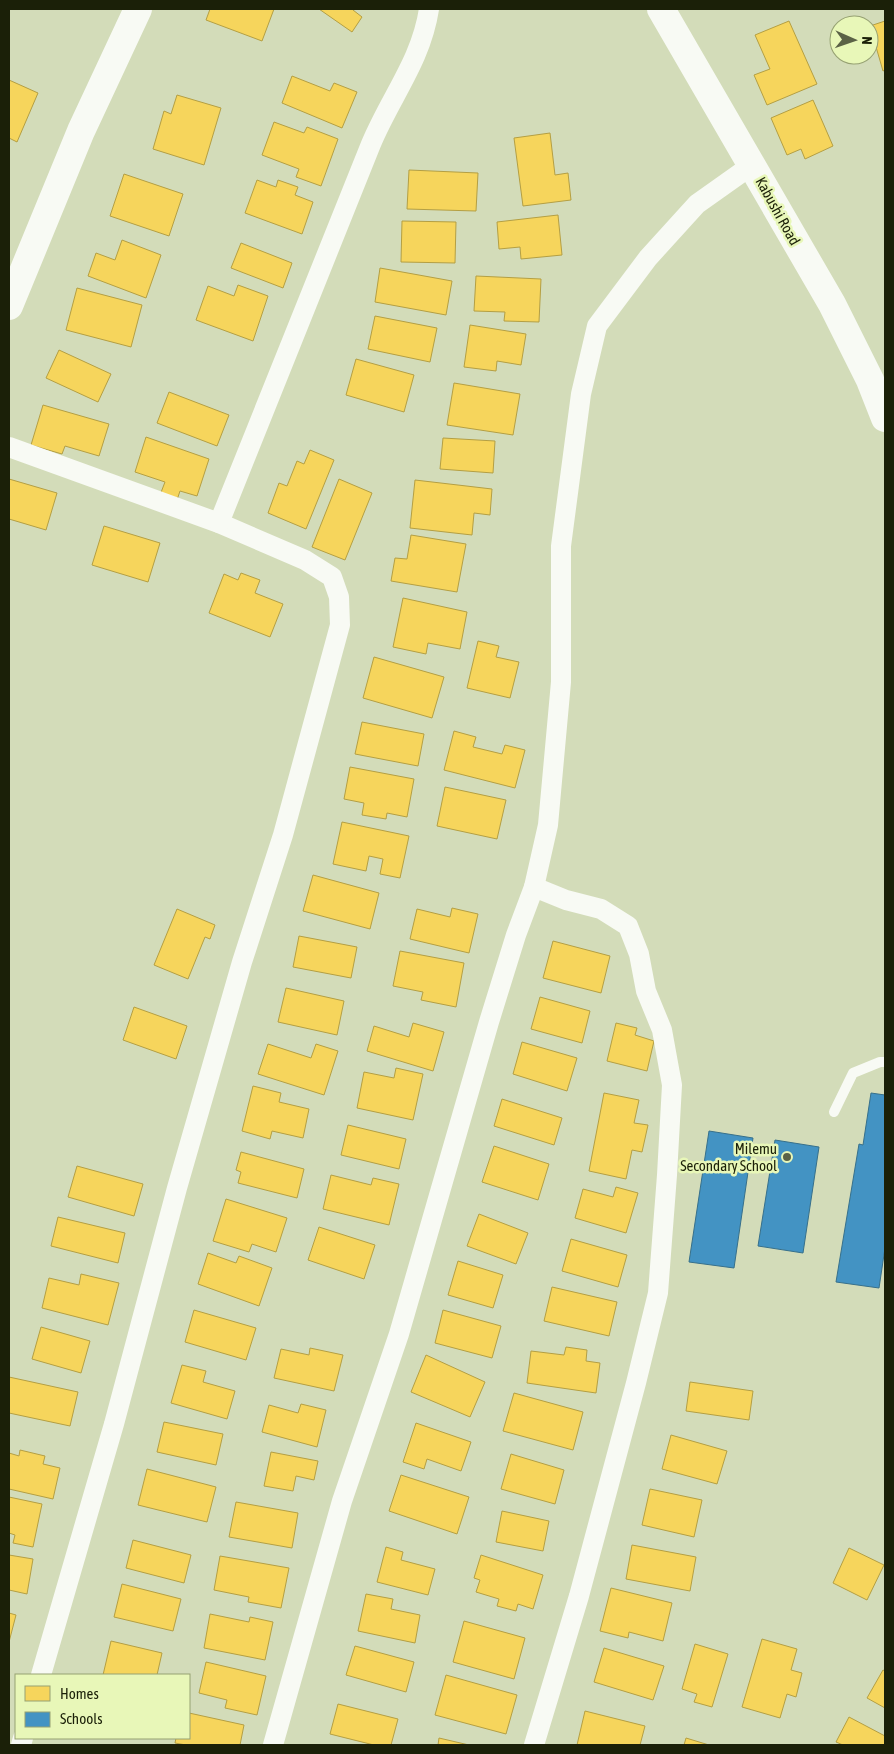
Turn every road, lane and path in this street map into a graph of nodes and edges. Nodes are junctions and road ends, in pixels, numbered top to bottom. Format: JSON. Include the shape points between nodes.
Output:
{"nodes":[{"id":1,"x":138,"y":9,"type":"edge"},
{"id":2,"x":429,"y":9,"type":"edge"},
{"id":3,"x":661,"y":9,"type":"edge"},
{"id":4,"x":752,"y":165,"type":"junction"},
{"id":5,"x":9,"y":306,"type":"edge"},
{"id":6,"x":885,"y":418,"type":"edge"},
{"id":7,"x":9,"y":447,"type":"edge"},
{"id":8,"x":219,"y":523,"type":"junction"},
{"id":9,"x":534,"y":887,"type":"junction"},
{"id":10,"x":885,"y":1062,"type":"edge"},
{"id":11,"x":834,"y":1112,"type":"dead end"},
{"id":12,"x":41,"y":1674,"type":"edge"},
{"id":13,"x":272,"y":1745,"type":"edge"},
{"id":14,"x":534,"y":1745,"type":"edge"}],
"edges":[{"from":1,"to":5,"type":"main road","via":[[81,131]]},
{"from":2,"to":8,"type":"street","via":[[426,30],[412,66],[373,140]]},
{"from":3,"to":4,"type":"main road","name":"Kabushi Road"},
{"from":4,"to":6,"type":"main road","name":"Kabushi Road","via":[[832,304]]},
{"from":4,"to":9,"type":"street","via":[[697,204],[648,258],[597,326],[581,394],[562,546],[561,682],[548,826]]},
{"from":7,"to":8,"type":"street"},
{"from":8,"to":12,"type":"street","via":[[305,560],[332,578],[339,597],[340,625],[283,835],[176,1188],[114,1424]]},
{"from":9,"to":13,"type":"street","via":[[489,1022],[399,1334],[342,1501]]},
{"from":9,"to":14,"type":"street","via":[[601,909],[628,926],[639,954],[646,991],[662,1030],[672,1085],[658,1293],[580,1596]]},
{"from":10,"to":11,"type":"lane","via":[[853,1072]]}]}
